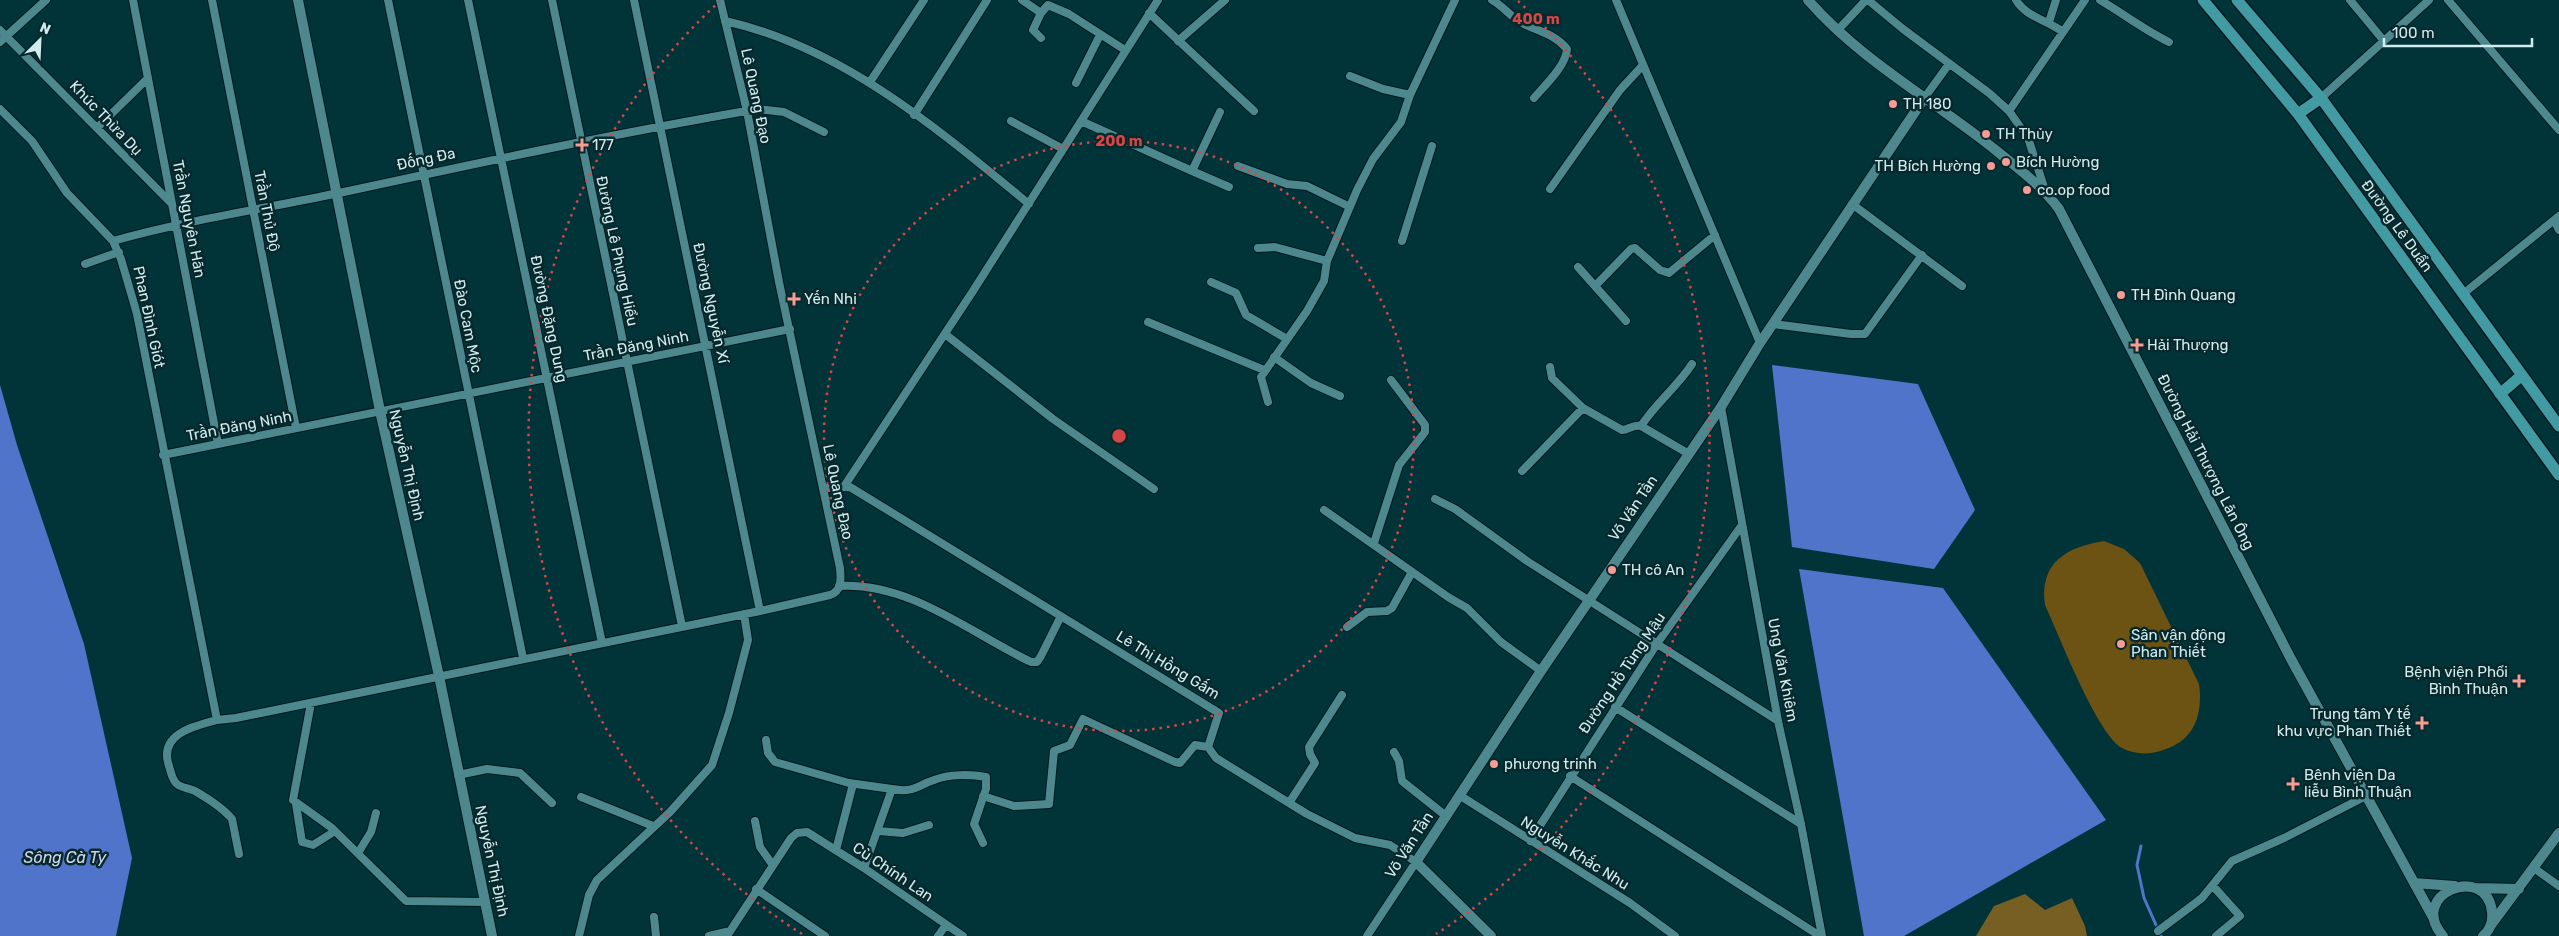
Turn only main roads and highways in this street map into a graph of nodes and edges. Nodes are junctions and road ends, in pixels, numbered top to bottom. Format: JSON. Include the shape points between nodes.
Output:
{"nodes":[{"id":1,"x":2203,"y":0,"type":"edge"},
{"id":2,"x":2237,"y":0,"type":"edge"},
{"id":3,"x":2321,"y":98,"type":"junction"},
{"id":4,"x":2298,"y":114,"type":"junction"},
{"id":5,"x":2522,"y":376,"type":"junction"},
{"id":6,"x":2500,"y":394,"type":"junction"},
{"id":7,"x":2559,"y":426,"type":"edge"},
{"id":8,"x":2559,"y":475,"type":"edge"}],
"edges":[{"from":1,"to":4,"type":"main road","name":"Đường Lê Duẩn"},
{"from":2,"to":3,"type":"main road","name":"Đường Lê Duẩn"},
{"from":3,"to":4,"type":"main road"},
{"from":3,"to":5,"type":"main road","name":"Đường Lê Duẩn"},
{"from":4,"to":6,"type":"main road","name":"Đường Lê Duẩn"},
{"from":5,"to":6,"type":"main road"},
{"from":5,"to":7,"type":"main road","name":"Đường Lê Duẩn"},
{"from":6,"to":8,"type":"main road","name":"Đường Lê Duẩn"}]}
